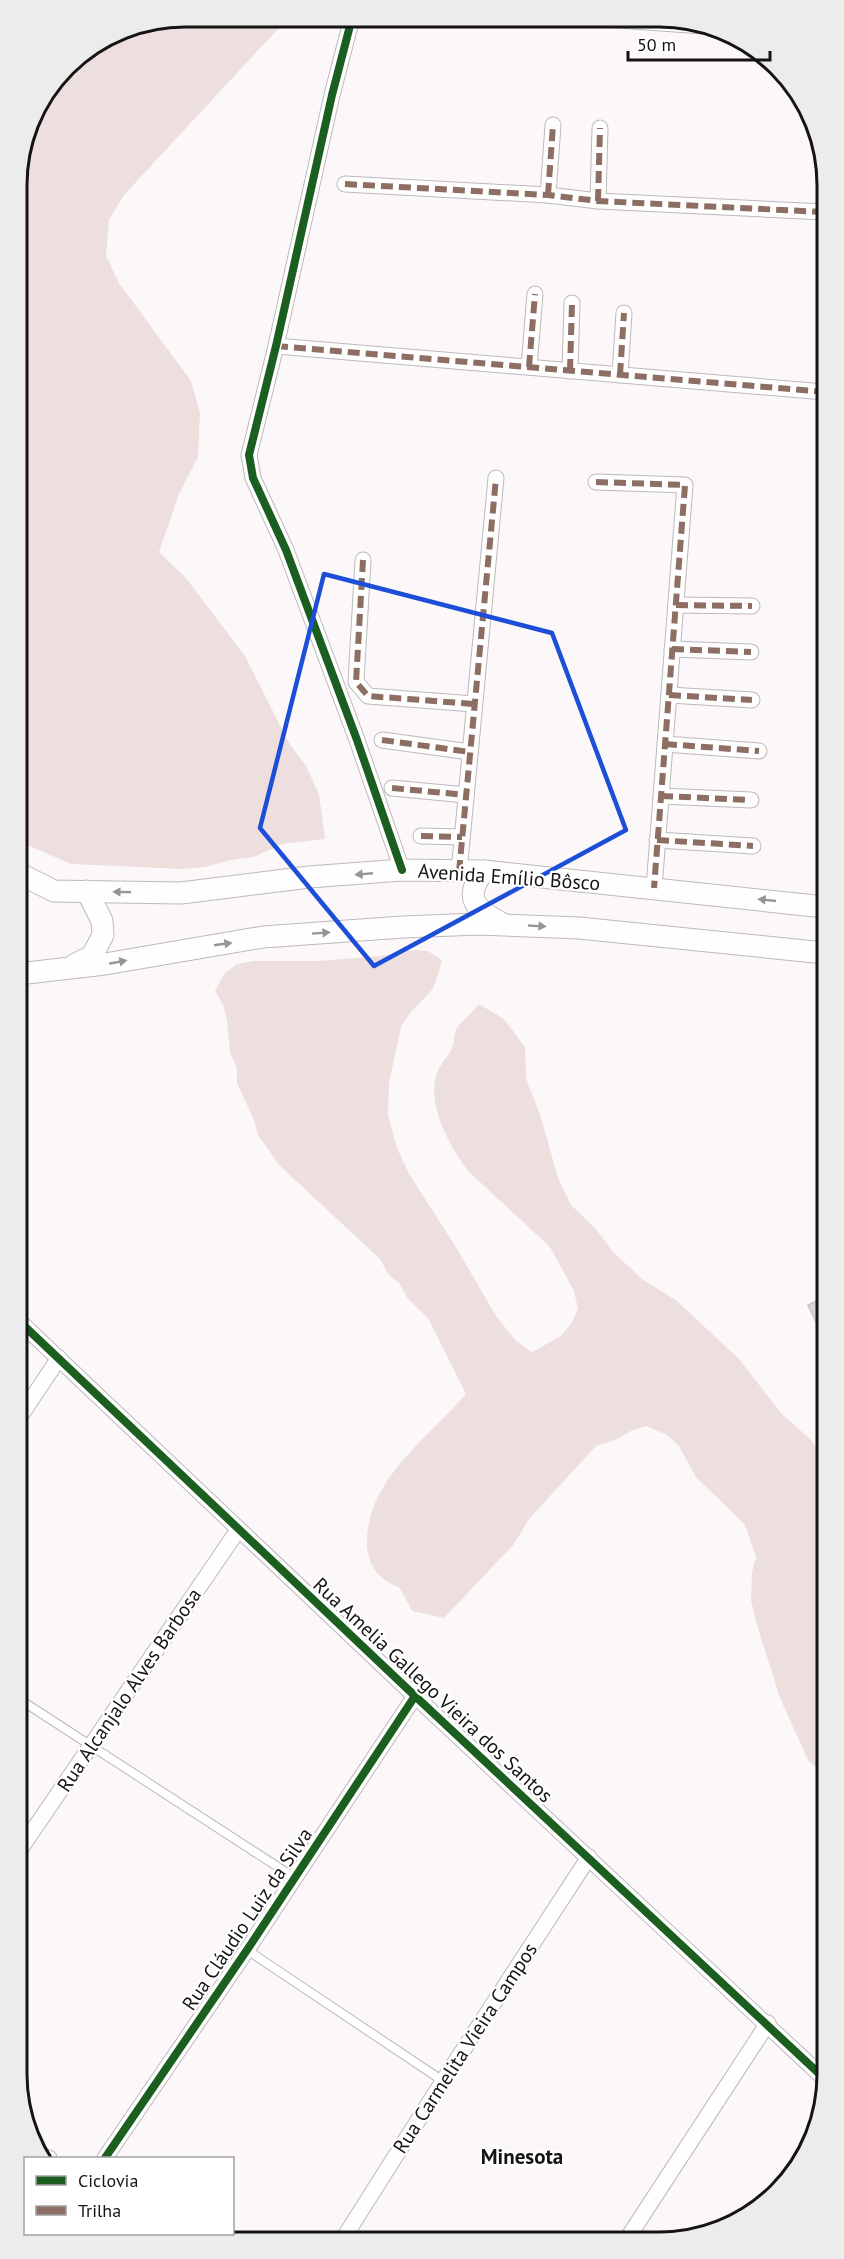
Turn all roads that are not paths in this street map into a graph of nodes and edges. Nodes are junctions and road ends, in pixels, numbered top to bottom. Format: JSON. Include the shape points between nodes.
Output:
{"nodes":[{"id":1,"x":350,"y":27,"type":"edge"},
{"id":2,"x":553,"y":125,"type":"dead end"},
{"id":3,"x":600,"y":128,"type":"dead end"},
{"id":4,"x":345,"y":184,"type":"dead end"},
{"id":5,"x":548,"y":195,"type":"junction"},
{"id":6,"x":598,"y":201,"type":"junction"},
{"id":7,"x":817,"y":212,"type":"edge"},
{"id":8,"x":535,"y":294,"type":"dead end"},
{"id":9,"x":572,"y":303,"type":"dead end"},
{"id":10,"x":624,"y":313,"type":"dead end"},
{"id":11,"x":276,"y":346,"type":"junction"},
{"id":12,"x":529,"y":367,"type":"junction"},
{"id":13,"x":570,"y":371,"type":"junction"},
{"id":14,"x":620,"y":375,"type":"junction"},
{"id":15,"x":817,"y":391,"type":"edge"},
{"id":16,"x":496,"y":478,"type":"dead end"},
{"id":17,"x":596,"y":482,"type":"dead end"},
{"id":18,"x":363,"y":560,"type":"dead end"},
{"id":19,"x":676,"y":604,"type":"junction"},
{"id":20,"x":752,"y":606,"type":"dead end"},
{"id":21,"x":672,"y":649,"type":"junction"},
{"id":22,"x":751,"y":652,"type":"dead end"},
{"id":23,"x":669,"y":696,"type":"junction"},
{"id":24,"x":752,"y":700,"type":"dead end"},
{"id":25,"x":474,"y":704,"type":"junction"},
{"id":26,"x":382,"y":740,"type":"dead end"},
{"id":27,"x":665,"y":744,"type":"junction"},
{"id":28,"x":759,"y":751,"type":"dead end"},
{"id":29,"x":470,"y":752,"type":"junction"},
{"id":30,"x":392,"y":788,"type":"dead end"},
{"id":31,"x":466,"y":795,"type":"junction"},
{"id":32,"x":661,"y":796,"type":"junction"},
{"id":33,"x":751,"y":800,"type":"dead end"},
{"id":34,"x":421,"y":836,"type":"dead end"},
{"id":35,"x":462,"y":837,"type":"junction"},
{"id":36,"x":657,"y":840,"type":"junction"},
{"id":37,"x":753,"y":846,"type":"dead end"},
{"id":38,"x":402,"y":870,"type":"junction"},
{"id":39,"x":484,"y":871,"type":"junction"},
{"id":40,"x":459,"y":872,"type":"junction"},
{"id":41,"x":27,"y":878,"type":"edge"},
{"id":42,"x":654,"y":888,"type":"junction"},
{"id":43,"x":87,"y":891,"type":"junction"},
{"id":44,"x":817,"y":906,"type":"edge"},
{"id":45,"x":503,"y":924,"type":"junction"},
{"id":46,"x":817,"y":952,"type":"edge"},
{"id":47,"x":68,"y":968,"type":"junction"},
{"id":48,"x":27,"y":973,"type":"edge"},
{"id":49,"x":27,"y":1328,"type":"edge"},
{"id":50,"x":59,"y":1358,"type":"junction"},
{"id":51,"x":27,"y":1406,"type":"edge"},
{"id":52,"x":238,"y":1530,"type":"junction"},
{"id":53,"x":415,"y":1696,"type":"junction"},
{"id":54,"x":27,"y":1704,"type":"edge"},
{"id":55,"x":91,"y":1747,"type":"junction"},
{"id":56,"x":27,"y":1839,"type":"edge"},
{"id":57,"x":589,"y":1857,"type":"junction"},
{"id":58,"x":295,"y":1878,"type":"junction"},
{"id":59,"x":247,"y":1950,"type":"junction"},
{"id":60,"x":768,"y":2023,"type":"junction"},
{"id":61,"x":817,"y":2071,"type":"edge"},
{"id":62,"x":442,"y":2081,"type":"junction"},
{"id":63,"x":106,"y":2157,"type":"edge"},
{"id":64,"x":347,"y":2232,"type":"edge"},
{"id":65,"x":632,"y":2232,"type":"edge"}],
"edges":[{"from":1,"to":11,"type":"street"},
{"from":2,"to":5,"type":"street"},
{"from":3,"to":6,"type":"street"},
{"from":4,"to":5,"type":"street"},
{"from":5,"to":6,"type":"street"},
{"from":6,"to":7,"type":"street"},
{"from":8,"to":12,"type":"street"},
{"from":9,"to":13,"type":"street"},
{"from":10,"to":14,"type":"street"},
{"from":11,"to":12,"type":"street"},
{"from":11,"to":38,"type":"street","via":[[249,455],[253,478],[286,550]]},
{"from":12,"to":13,"type":"street"},
{"from":13,"to":14,"type":"street"},
{"from":14,"to":15,"type":"street"},
{"from":16,"to":25,"type":"street"},
{"from":17,"to":19,"type":"street","via":[[685,485]]},
{"from":18,"to":25,"type":"street","via":[[356,682],[368,696]]},
{"from":19,"to":20,"type":"street"},
{"from":19,"to":21,"type":"street"},
{"from":21,"to":22,"type":"street"},
{"from":21,"to":23,"type":"street"},
{"from":23,"to":24,"type":"street"},
{"from":23,"to":27,"type":"street"},
{"from":25,"to":29,"type":"street"},
{"from":26,"to":29,"type":"street"},
{"from":27,"to":28,"type":"street"},
{"from":27,"to":32,"type":"street"},
{"from":29,"to":31,"type":"street"},
{"from":30,"to":31,"type":"street"},
{"from":31,"to":35,"type":"street"},
{"from":32,"to":33,"type":"street"},
{"from":32,"to":36,"type":"street"},
{"from":34,"to":35,"type":"street"},
{"from":35,"to":40,"type":"street"},
{"from":36,"to":37,"type":"street"},
{"from":36,"to":42,"type":"street"},
{"from":38,"to":40,"type":"main road","name":"Avenida Emílio Bôsco"},
{"from":38,"to":43,"type":"main road","name":"Avenida Emílio Bôsco","one_way":true,"via":[[181,893]]},
{"from":39,"to":40,"type":"main road","name":"Avenida Emílio Bôsco"},
{"from":39,"to":42,"type":"main road","name":"Avenida Emílio Bôsco"},
{"from":39,"to":45,"type":"main road","via":[[472,891],[474,902],[487,916]]},
{"from":41,"to":43,"type":"main road","name":"Avenida Emílio Bôsco","via":[[54,891]]},
{"from":44,"to":42,"type":"main road","name":"Avenida Emílio Bôsco","one_way":true},
{"from":43,"to":47,"type":"main road","via":[[102,921],[103,935],[92,956]]},
{"from":45,"to":46,"type":"main road","one_way":true},
{"from":47,"to":45,"type":"main road","one_way":true,"via":[[263,937]]},
{"from":47,"to":48,"type":"main road"},
{"from":49,"to":50,"type":"street","name":"Rua Amelia Gallego Vieira dos Santos"},
{"from":50,"to":51,"type":"street"},
{"from":50,"to":52,"type":"street","name":"Rua Amelia Gallego Vieira dos Santos"},
{"from":52,"to":53,"type":"street","name":"Rua Amelia Gallego Vieira dos Santos"},
{"from":52,"to":55,"type":"street","name":"Rua Alcanjalo Alves Barbosa"},
{"from":53,"to":57,"type":"street","name":"Rua Amelia Gallego Vieira dos Santos"},
{"from":53,"to":58,"type":"street","name":"Rua Cláudio Luiz da Silva"},
{"from":54,"to":55,"type":"lane"},
{"from":55,"to":56,"type":"street","name":"Rua Alcanjalo Alves Barbosa"},
{"from":55,"to":58,"type":"lane"},
{"from":57,"to":60,"type":"street","name":"Rua Amelia Gallego Vieira dos Santos"},
{"from":57,"to":62,"type":"street","name":"Rua Carmelita Vieira Campos"},
{"from":58,"to":59,"type":"street","name":"Rua Cláudio Luiz da Silva"},
{"from":59,"to":62,"type":"lane"},
{"from":59,"to":63,"type":"street","name":"Rua Cláudio Luiz da Silva"},
{"from":60,"to":61,"type":"street","name":"Rua Amelia Gallego Vieira dos Santos"},
{"from":60,"to":65,"type":"street"},
{"from":62,"to":64,"type":"street","name":"Rua Carmelita Vieira Campos"}]}
